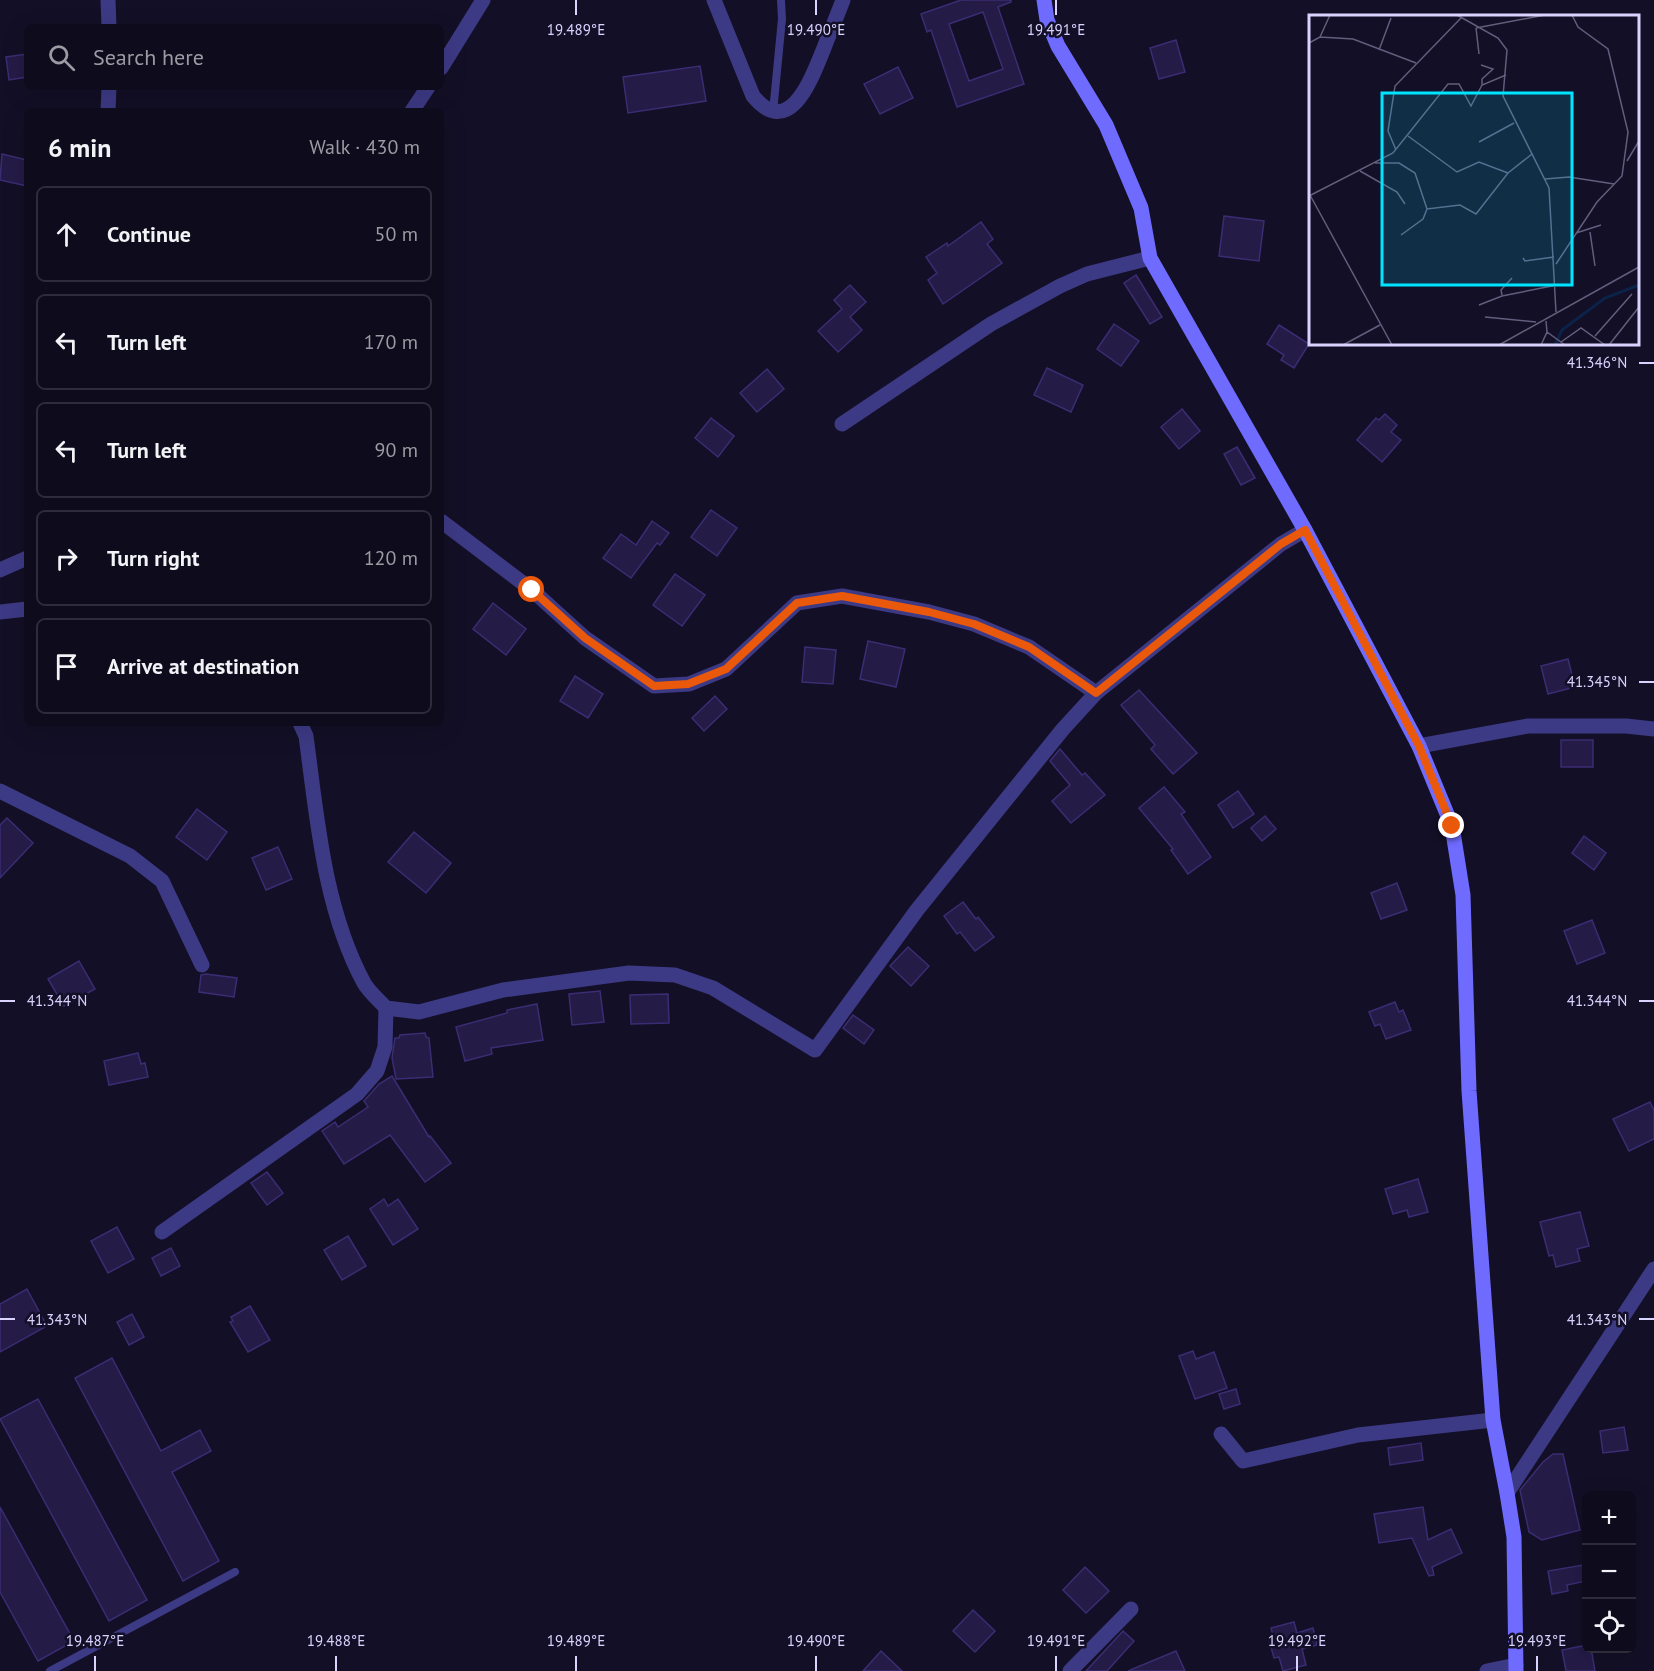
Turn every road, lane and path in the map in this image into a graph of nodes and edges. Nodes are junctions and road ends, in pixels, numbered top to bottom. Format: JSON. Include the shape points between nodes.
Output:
{"nodes":[{"id":1,"x":108,"y":0,"type":"edge"},
{"id":2,"x":483,"y":0,"type":"edge"},
{"id":3,"x":714,"y":0,"type":"edge"},
{"id":4,"x":781,"y":0,"type":"edge"},
{"id":5,"x":843,"y":0,"type":"edge"},
{"id":6,"x":1044,"y":0,"type":"edge"},
{"id":7,"x":109,"y":24,"type":"edge"},
{"id":8,"x":444,"y":63,"type":"edge"},
{"id":9,"x":110,"y":90,"type":"edge"},
{"id":10,"x":426,"y":90,"type":"edge"},
{"id":11,"x":108,"y":108,"type":"edge"},
{"id":12,"x":414,"y":108,"type":"edge"},
{"id":13,"x":773,"y":112,"type":"junction"},
{"id":14,"x":1150,"y":258,"type":"junction"},
{"id":15,"x":842,"y":424,"type":"dead end"},
{"id":16,"x":444,"y":523,"type":"edge"},
{"id":17,"x":1305,"y":530,"type":"junction"},
{"id":18,"x":24,"y":559,"type":"edge"},
{"id":19,"x":0,"y":570,"type":"edge"},
{"id":20,"x":24,"y":609,"type":"edge"},
{"id":21,"x":0,"y":612,"type":"edge"},
{"id":22,"x":1096,"y":693,"type":"junction"},
{"id":23,"x":301,"y":726,"type":"edge"},
{"id":24,"x":1654,"y":729,"type":"edge"},
{"id":25,"x":1419,"y":746,"type":"junction"},
{"id":26,"x":0,"y":791,"type":"edge"},
{"id":27,"x":202,"y":964,"type":"dead end"},
{"id":28,"x":386,"y":1008,"type":"junction"},
{"id":29,"x":162,"y":1232,"type":"dead end"},
{"id":30,"x":1654,"y":1269,"type":"edge"},
{"id":31,"x":1493,"y":1420,"type":"junction"},
{"id":32,"x":1221,"y":1434,"type":"dead end"},
{"id":33,"x":1508,"y":1493,"type":"junction"},
{"id":34,"x":235,"y":1572,"type":"dead end"},
{"id":35,"x":1131,"y":1609,"type":"dead end"},
{"id":36,"x":1516,"y":1668,"type":"edge"},
{"id":37,"x":50,"y":1671,"type":"edge"},
{"id":38,"x":1070,"y":1671,"type":"edge"},
{"id":39,"x":1487,"y":1671,"type":"edge"}],
"edges":[{"from":1,"to":7,"type":"street"},
{"from":2,"to":8,"type":"street"},
{"from":3,"to":13,"type":"street","via":[[753,96]]},
{"from":4,"to":13,"type":"lane"},
{"from":5,"to":13,"type":"street","via":[[808,88],[795,104]]},
{"from":6,"to":14,"type":"street","via":[[1047,20],[1059,46],[1106,125],[1141,208]]},
{"from":9,"to":11,"type":"street"},
{"from":10,"to":12,"type":"street"},
{"from":14,"to":15,"type":"street","via":[[1087,274],[1060,286],[991,324]]},
{"from":14,"to":17,"type":"street"},
{"from":16,"to":22,"type":"street","via":[[532,590],[585,638],[654,686],[688,684],[726,669],[797,603],[842,596],[974,624],[1029,647]]},
{"from":17,"to":22,"type":"street","via":[[1281,544]]},
{"from":17,"to":25,"type":"street"},
{"from":18,"to":19,"type":"street"},
{"from":20,"to":21,"type":"street"},
{"from":22,"to":28,"type":"street","via":[[917,910],[815,1050],[713,987],[675,975],[629,973],[503,990],[418,1012]]},
{"from":23,"to":28,"type":"street","via":[[325,872],[340,924],[365,985]]},
{"from":24,"to":25,"type":"street","via":[[1528,726]]},
{"from":25,"to":31,"type":"street","via":[[1452,826],[1463,895],[1469,1091]]},
{"from":26,"to":27,"type":"street","via":[[130,856],[162,881]]},
{"from":28,"to":29,"type":"street","via":[[385,1047],[377,1071],[357,1094]]},
{"from":30,"to":33,"type":"street"},
{"from":31,"to":32,"type":"street","via":[[1358,1435],[1243,1461]]},
{"from":31,"to":33,"type":"street"},
{"from":33,"to":36,"type":"street","via":[[1514,1537]]},
{"from":34,"to":37,"type":"lane"},
{"from":35,"to":38,"type":"street"},
{"from":36,"to":39,"type":"street"}]}
